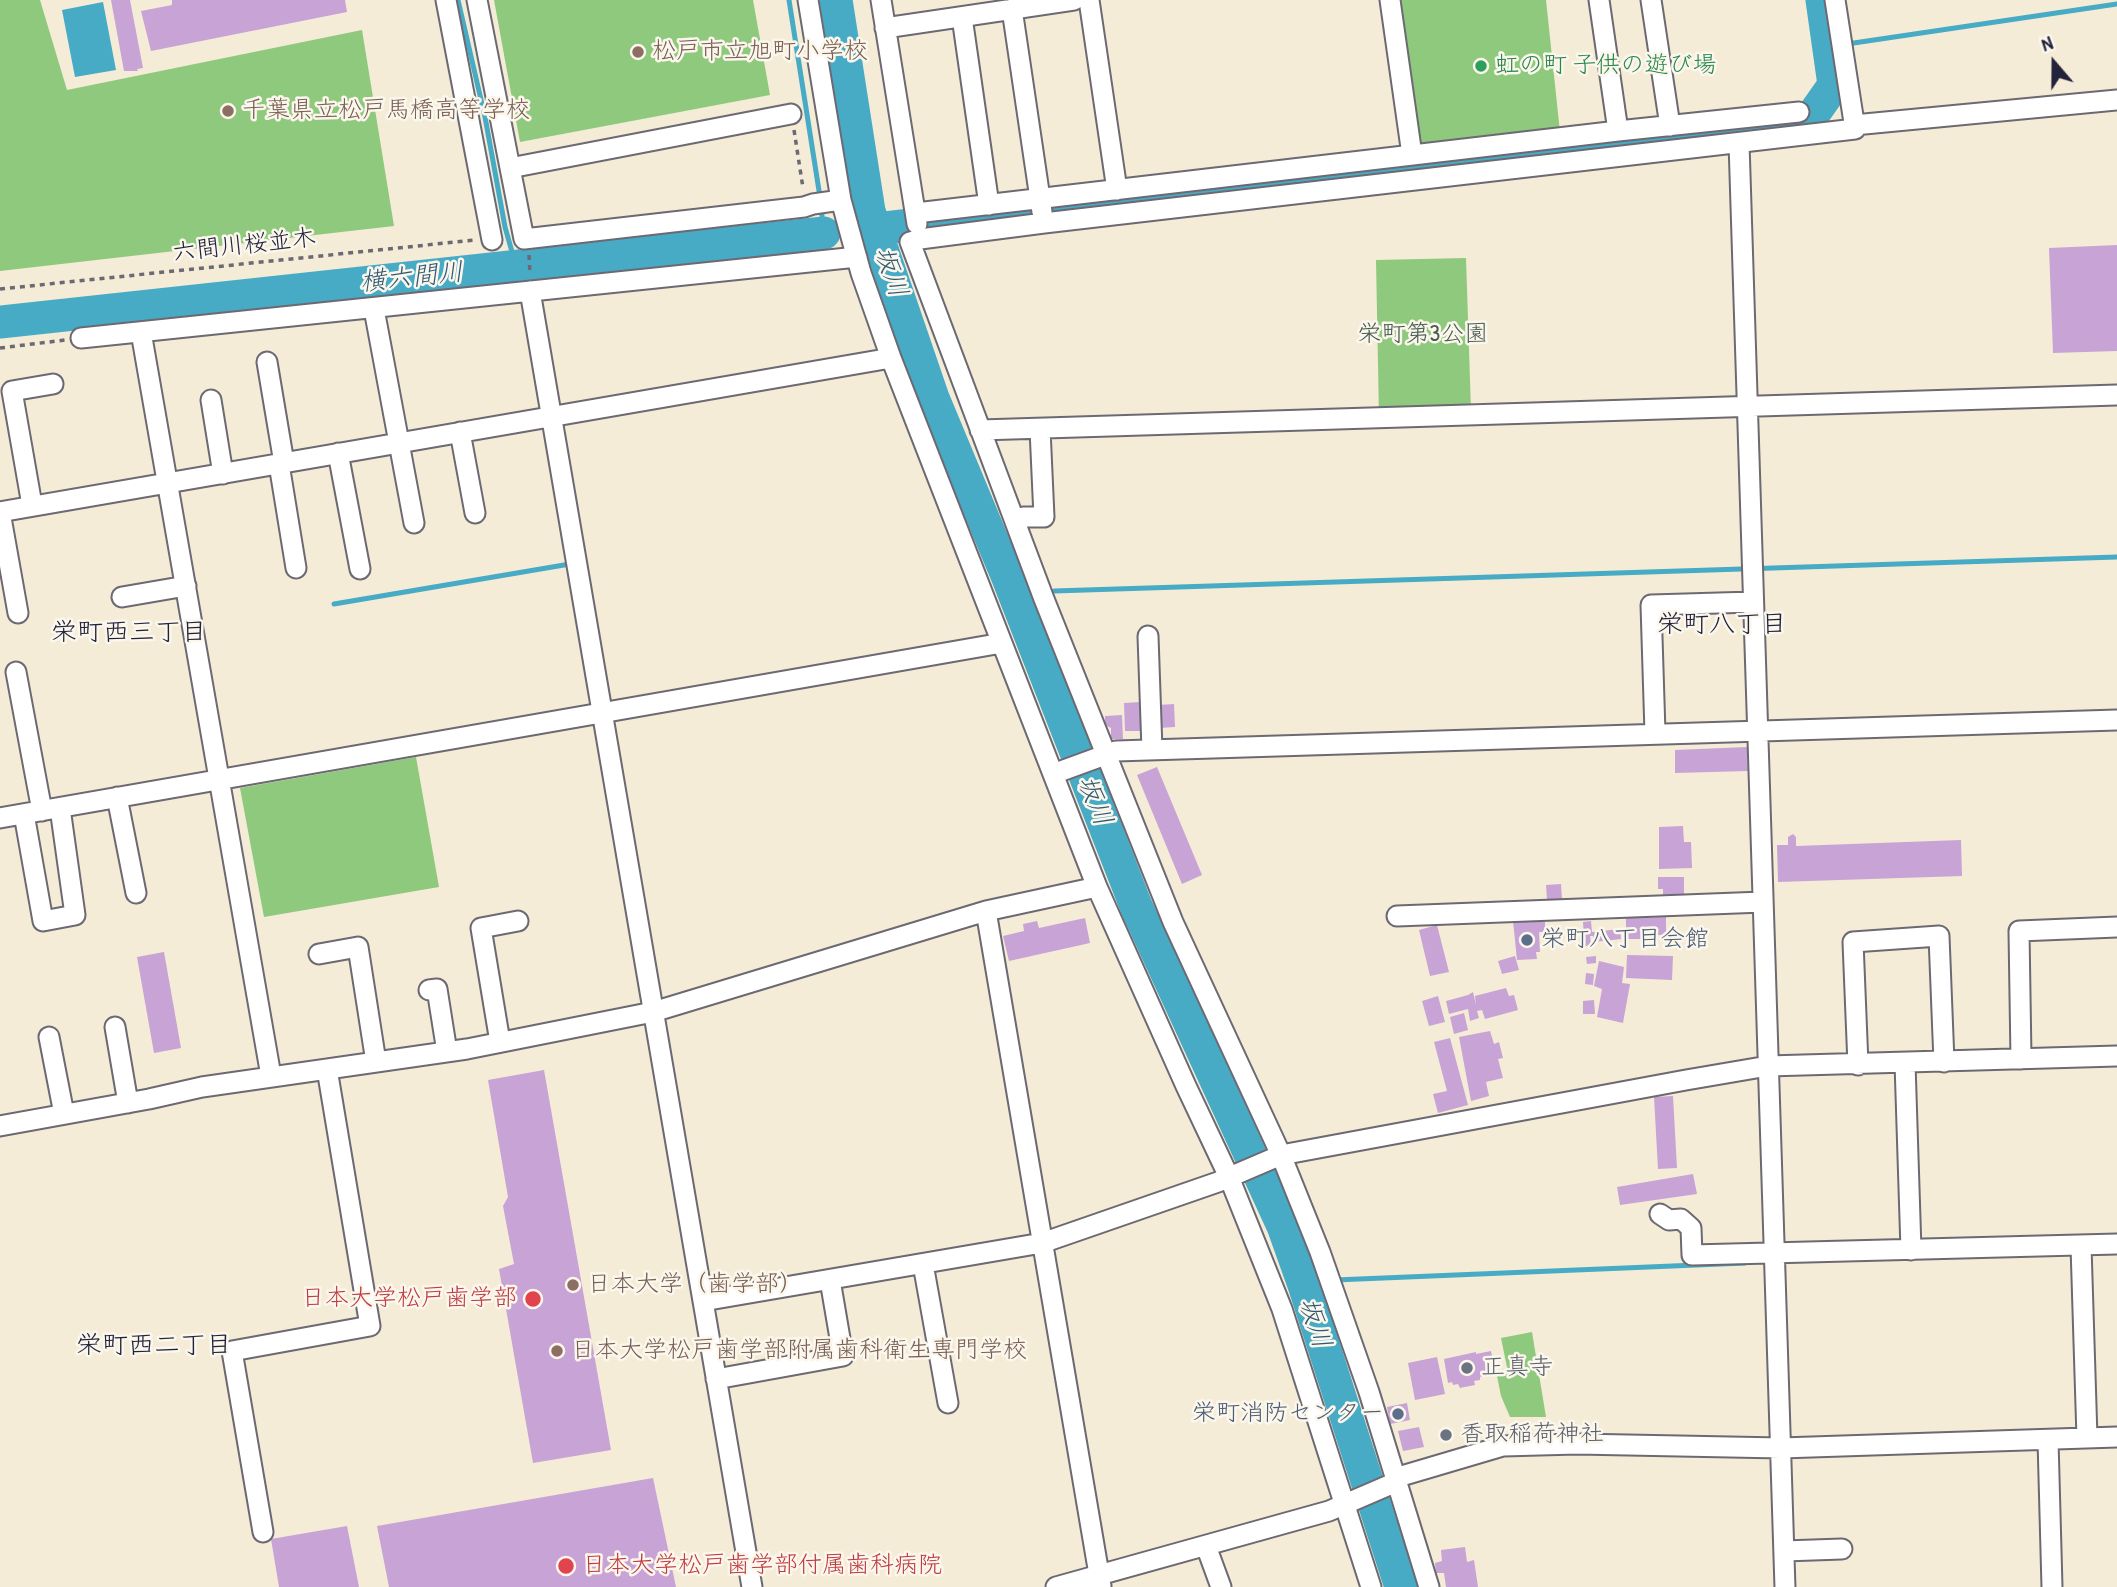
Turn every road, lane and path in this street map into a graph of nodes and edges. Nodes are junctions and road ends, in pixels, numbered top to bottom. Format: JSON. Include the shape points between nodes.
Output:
{"nodes":[{"id":1,"x":446,"y":0,"type":"edge"},
{"id":2,"x":477,"y":0,"type":"edge"},
{"id":3,"x":808,"y":0,"type":"edge"},
{"id":4,"x":881,"y":0,"type":"edge"},
{"id":5,"x":1074,"y":0,"type":"edge"},
{"id":6,"x":1089,"y":0,"type":"edge"},
{"id":7,"x":1390,"y":0,"type":"edge"},
{"id":8,"x":1599,"y":0,"type":"edge"},
{"id":9,"x":1651,"y":0,"type":"edge"},
{"id":10,"x":1835,"y":0,"type":"edge"},
{"id":11,"x":1012,"y":9,"type":"junction"},
{"id":12,"x":961,"y":17,"type":"junction"},
{"id":13,"x":885,"y":28,"type":"junction"},
{"id":14,"x":486,"y":47,"type":"junction"},
{"id":15,"x":456,"y":52,"type":"junction"},
{"id":16,"x":2117,"y":100,"type":"edge"},
{"id":17,"x":1799,"y":112,"type":"dead end"},
{"id":18,"x":791,"y":114,"type":"joint"},
{"id":19,"x":1854,"y":125,"type":"junction"},
{"id":20,"x":1670,"y":126,"type":"junction"},
{"id":21,"x":1618,"y":131,"type":"junction"},
{"id":22,"x":1739,"y":143,"type":"junction"},
{"id":23,"x":1412,"y":155,"type":"junction"},
{"id":24,"x":510,"y":168,"type":"junction"},
{"id":25,"x":1117,"y":190,"type":"junction"},
{"id":26,"x":1041,"y":199,"type":"junction"},
{"id":27,"x":809,"y":205,"type":"junction"},
{"id":28,"x":989,"y":205,"type":"junction"},
{"id":29,"x":843,"y":207,"type":"junction"},
{"id":30,"x":1044,"y":223,"type":"junction"},
{"id":31,"x":918,"y":228,"type":"junction"},
{"id":32,"x":527,"y":239,"type":"junction"},
{"id":33,"x":492,"y":240,"type":"joint"},
{"id":34,"x":856,"y":252,"type":"junction"},
{"id":35,"x":0,"y":289,"type":"edge"},
{"id":36,"x":531,"y":291,"type":"junction"},
{"id":37,"x":374,"y":309,"type":"junction"},
{"id":38,"x":141,"y":332,"type":"junction"},
{"id":39,"x":81,"y":338,"type":"joint"},
{"id":40,"x":0,"y":348,"type":"edge"},
{"id":41,"x":891,"y":358,"type":"junction"},
{"id":42,"x":267,"y":362,"type":"dead end"},
{"id":43,"x":53,"y":384,"type":"dead end"},
{"id":44,"x":2117,"y":395,"type":"edge"},
{"id":45,"x":211,"y":400,"type":"dead end"},
{"id":46,"x":1746,"y":406,"type":"junction"},
{"id":47,"x":552,"y":416,"type":"junction"},
{"id":48,"x":1040,"y":429,"type":"junction"},
{"id":49,"x":980,"y":430,"type":"junction"},
{"id":50,"x":460,"y":432,"type":"junction"},
{"id":51,"x":398,"y":443,"type":"junction"},
{"id":52,"x":338,"y":453,"type":"junction"},
{"id":53,"x":282,"y":463,"type":"junction"},
{"id":54,"x":223,"y":474,"type":"junction"},
{"id":55,"x":167,"y":484,"type":"junction"},
{"id":56,"x":33,"y":505,"type":"junction"},
{"id":57,"x":0,"y":512,"type":"edge"},
{"id":58,"x":475,"y":513,"type":"dead end"},
{"id":59,"x":1023,"y":517,"type":"dead end"},
{"id":60,"x":414,"y":523,"type":"dead end"},
{"id":61,"x":296,"y":568,"type":"dead end"},
{"id":62,"x":360,"y":569,"type":"dead end"},
{"id":63,"x":186,"y":586,"type":"junction"},
{"id":64,"x":121,"y":597,"type":"dead end"},
{"id":65,"x":1753,"y":602,"type":"junction"},
{"id":66,"x":18,"y":614,"type":"dead end"},
{"id":67,"x":1147,"y":636,"type":"dead end"},
{"id":68,"x":1002,"y":643,"type":"junction"},
{"id":69,"x":16,"y":672,"type":"dead end"},
{"id":70,"x":604,"y":713,"type":"junction"},
{"id":71,"x":2117,"y":720,"type":"edge"},
{"id":72,"x":1758,"y":731,"type":"junction"},
{"id":73,"x":1655,"y":733,"type":"junction"},
{"id":74,"x":1152,"y":750,"type":"junction"},
{"id":75,"x":1102,"y":755,"type":"junction"},
{"id":76,"x":1056,"y":772,"type":"junction"},
{"id":77,"x":220,"y":779,"type":"junction"},
{"id":78,"x":117,"y":797,"type":"junction"},
{"id":79,"x":42,"y":811,"type":"junction"},
{"id":80,"x":0,"y":818,"type":"edge"},
{"id":81,"x":1097,"y":887,"type":"junction"},
{"id":82,"x":136,"y":893,"type":"dead end"},
{"id":83,"x":1763,"y":902,"type":"junction"},
{"id":84,"x":986,"y":911,"type":"junction"},
{"id":85,"x":1398,"y":916,"type":"dead end"},
{"id":86,"x":518,"y":921,"type":"dead end"},
{"id":87,"x":2117,"y":927,"type":"edge"},
{"id":88,"x":319,"y":954,"type":"dead end"},
{"id":89,"x":429,"y":990,"type":"dead end"},
{"id":90,"x":653,"y":1012,"type":"junction"},
{"id":91,"x":115,"y":1027,"type":"dead end"},
{"id":92,"x":49,"y":1037,"type":"dead end"},
{"id":93,"x":500,"y":1042,"type":"junction"},
{"id":94,"x":447,"y":1052,"type":"junction"},
{"id":95,"x":2117,"y":1056,"type":"edge"},
{"id":96,"x":2021,"y":1059,"type":"junction"},
{"id":97,"x":376,"y":1062,"type":"junction"},
{"id":98,"x":1944,"y":1062,"type":"junction"},
{"id":99,"x":1905,"y":1063,"type":"junction"},
{"id":100,"x":1858,"y":1065,"type":"junction"},
{"id":101,"x":1768,"y":1066,"type":"junction"},
{"id":102,"x":327,"y":1069,"type":"junction"},
{"id":103,"x":271,"y":1076,"type":"junction"},
{"id":104,"x":128,"y":1103,"type":"junction"},
{"id":105,"x":64,"y":1114,"type":"junction"},
{"id":106,"x":0,"y":1126,"type":"edge"},
{"id":107,"x":1277,"y":1156,"type":"junction"},
{"id":108,"x":1232,"y":1176,"type":"junction"},
{"id":109,"x":1660,"y":1214,"type":"dead end"},
{"id":110,"x":1042,"y":1243,"type":"junction"},
{"id":111,"x":2117,"y":1244,"type":"edge"},
{"id":112,"x":2081,"y":1246,"type":"junction"},
{"id":113,"x":1911,"y":1250,"type":"junction"},
{"id":114,"x":1774,"y":1254,"type":"junction"},
{"id":115,"x":923,"y":1264,"type":"junction"},
{"id":116,"x":830,"y":1280,"type":"junction"},
{"id":117,"x":703,"y":1301,"type":"junction"},
{"id":118,"x":716,"y":1379,"type":"junction"},
{"id":119,"x":948,"y":1403,"type":"dead end"},
{"id":120,"x":2117,"y":1437,"type":"edge"},
{"id":121,"x":2087,"y":1438,"type":"junction"},
{"id":122,"x":2048,"y":1440,"type":"junction"},
{"id":123,"x":1781,"y":1448,"type":"junction"},
{"id":124,"x":1392,"y":1483,"type":"junction"},
{"id":125,"x":1346,"y":1503,"type":"junction"},
{"id":126,"x":263,"y":1532,"type":"dead end"},
{"id":127,"x":1206,"y":1546,"type":"junction"},
{"id":128,"x":1842,"y":1549,"type":"dead end"},
{"id":129,"x":1784,"y":1550,"type":"junction"},
{"id":130,"x":1100,"y":1581,"type":"edge"},
{"id":131,"x":752,"y":1587,"type":"edge"},
{"id":132,"x":1056,"y":1587,"type":"edge"},
{"id":133,"x":1221,"y":1587,"type":"edge"},
{"id":134,"x":1371,"y":1587,"type":"edge"},
{"id":135,"x":1429,"y":1587,"type":"edge"},
{"id":136,"x":1785,"y":1587,"type":"edge"},
{"id":137,"x":2052,"y":1587,"type":"edge"}],
"edges":[{"from":1,"to":15,"type":"street"},
{"from":2,"to":14,"type":"street"},
{"from":3,"to":29,"type":"street"},
{"from":4,"to":13,"type":"street"},
{"from":5,"to":11,"type":"street"},
{"from":6,"to":25,"type":"street"},
{"from":7,"to":23,"type":"street"},
{"from":8,"to":21,"type":"street"},
{"from":9,"to":20,"type":"street"},
{"from":10,"to":19,"type":"street"},
{"from":11,"to":12,"type":"street"},
{"from":11,"to":26,"type":"street"},
{"from":12,"to":13,"type":"street"},
{"from":12,"to":28,"type":"street"},
{"from":13,"to":31,"type":"street"},
{"from":14,"to":15,"type":"street"},
{"from":14,"to":24,"type":"street"},
{"from":15,"to":33,"type":"street"},
{"from":16,"to":19,"type":"street"},
{"from":17,"to":20,"type":"street"},
{"from":18,"to":24,"type":"street"},
{"from":18,"to":27,"type":"path"},
{"from":19,"to":22,"type":"street","via":[[1855,130]]},
{"from":20,"to":21,"type":"street"},
{"from":21,"to":23,"type":"street"},
{"from":22,"to":30,"type":"street"},
{"from":22,"to":46,"type":"street"},
{"from":23,"to":25,"type":"street"},
{"from":24,"to":32,"type":"street"},
{"from":25,"to":26,"type":"street"},
{"from":26,"to":28,"type":"street"},
{"from":26,"to":30,"type":"street"},
{"from":27,"to":29,"type":"street"},
{"from":27,"to":32,"type":"street"},
{"from":28,"to":31,"type":"street"},
{"from":29,"to":34,"type":"street"},
{"from":30,"to":31,"type":"street"},
{"from":31,"to":49,"type":"street","via":[[910,242]]},
{"from":32,"to":36,"type":"path"},
{"from":33,"to":35,"type":"path","name":"六間川桜並木"},
{"from":34,"to":36,"type":"street"},
{"from":34,"to":41,"type":"street"},
{"from":36,"to":37,"type":"street"},
{"from":36,"to":47,"type":"street"},
{"from":37,"to":38,"type":"street"},
{"from":37,"to":51,"type":"street"},
{"from":38,"to":39,"type":"street"},
{"from":38,"to":55,"type":"street"},
{"from":39,"to":40,"type":"path"},
{"from":41,"to":47,"type":"street"},
{"from":41,"to":68,"type":"street"},
{"from":42,"to":53,"type":"street"},
{"from":43,"to":56,"type":"street","via":[[12,391]]},
{"from":44,"to":46,"type":"street"},
{"from":45,"to":54,"type":"street"},
{"from":46,"to":48,"type":"street"},
{"from":46,"to":65,"type":"street"},
{"from":47,"to":50,"type":"street"},
{"from":47,"to":70,"type":"street"},
{"from":48,"to":49,"type":"street"},
{"from":48,"to":59,"type":"street","via":[[1044,517]]},
{"from":49,"to":75,"type":"street"},
{"from":50,"to":51,"type":"street"},
{"from":50,"to":58,"type":"street"},
{"from":51,"to":52,"type":"street"},
{"from":51,"to":60,"type":"street"},
{"from":52,"to":53,"type":"street"},
{"from":52,"to":62,"type":"street"},
{"from":53,"to":54,"type":"street"},
{"from":53,"to":61,"type":"street"},
{"from":54,"to":55,"type":"street"},
{"from":55,"to":56,"type":"street"},
{"from":55,"to":63,"type":"street"},
{"from":56,"to":57,"type":"street"},
{"from":57,"to":66,"type":"street"},
{"from":63,"to":64,"type":"street"},
{"from":63,"to":77,"type":"street"},
{"from":65,"to":72,"type":"street"},
{"from":65,"to":73,"type":"street","via":[[1651,605]]},
{"from":67,"to":74,"type":"street"},
{"from":68,"to":70,"type":"street"},
{"from":68,"to":76,"type":"street"},
{"from":69,"to":79,"type":"street"},
{"from":70,"to":77,"type":"street"},
{"from":70,"to":90,"type":"street"},
{"from":71,"to":72,"type":"street"},
{"from":72,"to":73,"type":"street"},
{"from":72,"to":83,"type":"street"},
{"from":73,"to":74,"type":"street"},
{"from":74,"to":75,"type":"street"},
{"from":75,"to":76,"type":"street"},
{"from":75,"to":107,"type":"street"},
{"from":76,"to":81,"type":"street"},
{"from":77,"to":78,"type":"street"},
{"from":77,"to":103,"type":"street"},
{"from":78,"to":79,"type":"street"},
{"from":78,"to":82,"type":"street"},
{"from":79,"to":79,"type":"street","via":[[43,921],[75,915]]},
{"from":79,"to":80,"type":"street"},
{"from":81,"to":84,"type":"street"},
{"from":81,"to":108,"type":"street","via":[[1186,1086]]},
{"from":83,"to":85,"type":"street"},
{"from":83,"to":101,"type":"street"},
{"from":84,"to":90,"type":"street"},
{"from":84,"to":110,"type":"street"},
{"from":86,"to":93,"type":"street","via":[[481,928]]},
{"from":87,"to":96,"type":"street","via":[[2019,931]]},
{"from":88,"to":97,"type":"street","via":[[358,947]]},
{"from":89,"to":94,"type":"street","via":[[436,989]]},
{"from":90,"to":93,"type":"street"},
{"from":90,"to":117,"type":"street"},
{"from":91,"to":104,"type":"street"},
{"from":92,"to":105,"type":"street"},
{"from":93,"to":94,"type":"street"},
{"from":94,"to":97,"type":"street"},
{"from":95,"to":96,"type":"street"},
{"from":96,"to":98,"type":"street"},
{"from":97,"to":102,"type":"street"},
{"from":98,"to":99,"type":"street"},
{"from":98,"to":100,"type":"street","via":[[1939,936],[1853,942]]},
{"from":99,"to":100,"type":"street"},
{"from":99,"to":113,"type":"street"},
{"from":100,"to":101,"type":"street"},
{"from":101,"to":107,"type":"street"},
{"from":101,"to":114,"type":"street"},
{"from":102,"to":103,"type":"street"},
{"from":102,"to":126,"type":"street","via":[[370,1326],[232,1351]]},
{"from":103,"to":104,"type":"street"},
{"from":104,"to":105,"type":"street"},
{"from":105,"to":106,"type":"street"},
{"from":107,"to":108,"type":"street"},
{"from":107,"to":124,"type":"street","via":[[1342,1311]]},
{"from":108,"to":110,"type":"street"},
{"from":108,"to":125,"type":"street"},
{"from":109,"to":114,"type":"street","via":[[1669,1220],[1681,1219],[1691,1228],[1692,1255]]},
{"from":110,"to":115,"type":"street"},
{"from":110,"to":130,"type":"street"},
{"from":111,"to":112,"type":"street"},
{"from":112,"to":113,"type":"street"},
{"from":112,"to":121,"type":"street"},
{"from":113,"to":114,"type":"street"},
{"from":114,"to":123,"type":"street"},
{"from":115,"to":116,"type":"street"},
{"from":115,"to":119,"type":"street"},
{"from":116,"to":117,"type":"street"},
{"from":116,"to":118,"type":"street","via":[[842,1356]]},
{"from":117,"to":118,"type":"street"},
{"from":118,"to":131,"type":"street"},
{"from":120,"to":121,"type":"street"},
{"from":121,"to":122,"type":"street"},
{"from":122,"to":123,"type":"street"},
{"from":122,"to":137,"type":"street"},
{"from":123,"to":124,"type":"street","via":[[1503,1446],[1398,1477]]},
{"from":123,"to":129,"type":"street"},
{"from":124,"to":125,"type":"street"},
{"from":124,"to":135,"type":"street"},
{"from":125,"to":127,"type":"street"},
{"from":125,"to":134,"type":"street"},
{"from":127,"to":130,"type":"street"},
{"from":127,"to":133,"type":"street"},
{"from":128,"to":129,"type":"street"},
{"from":129,"to":136,"type":"street"},
{"from":130,"to":132,"type":"street"}]}
